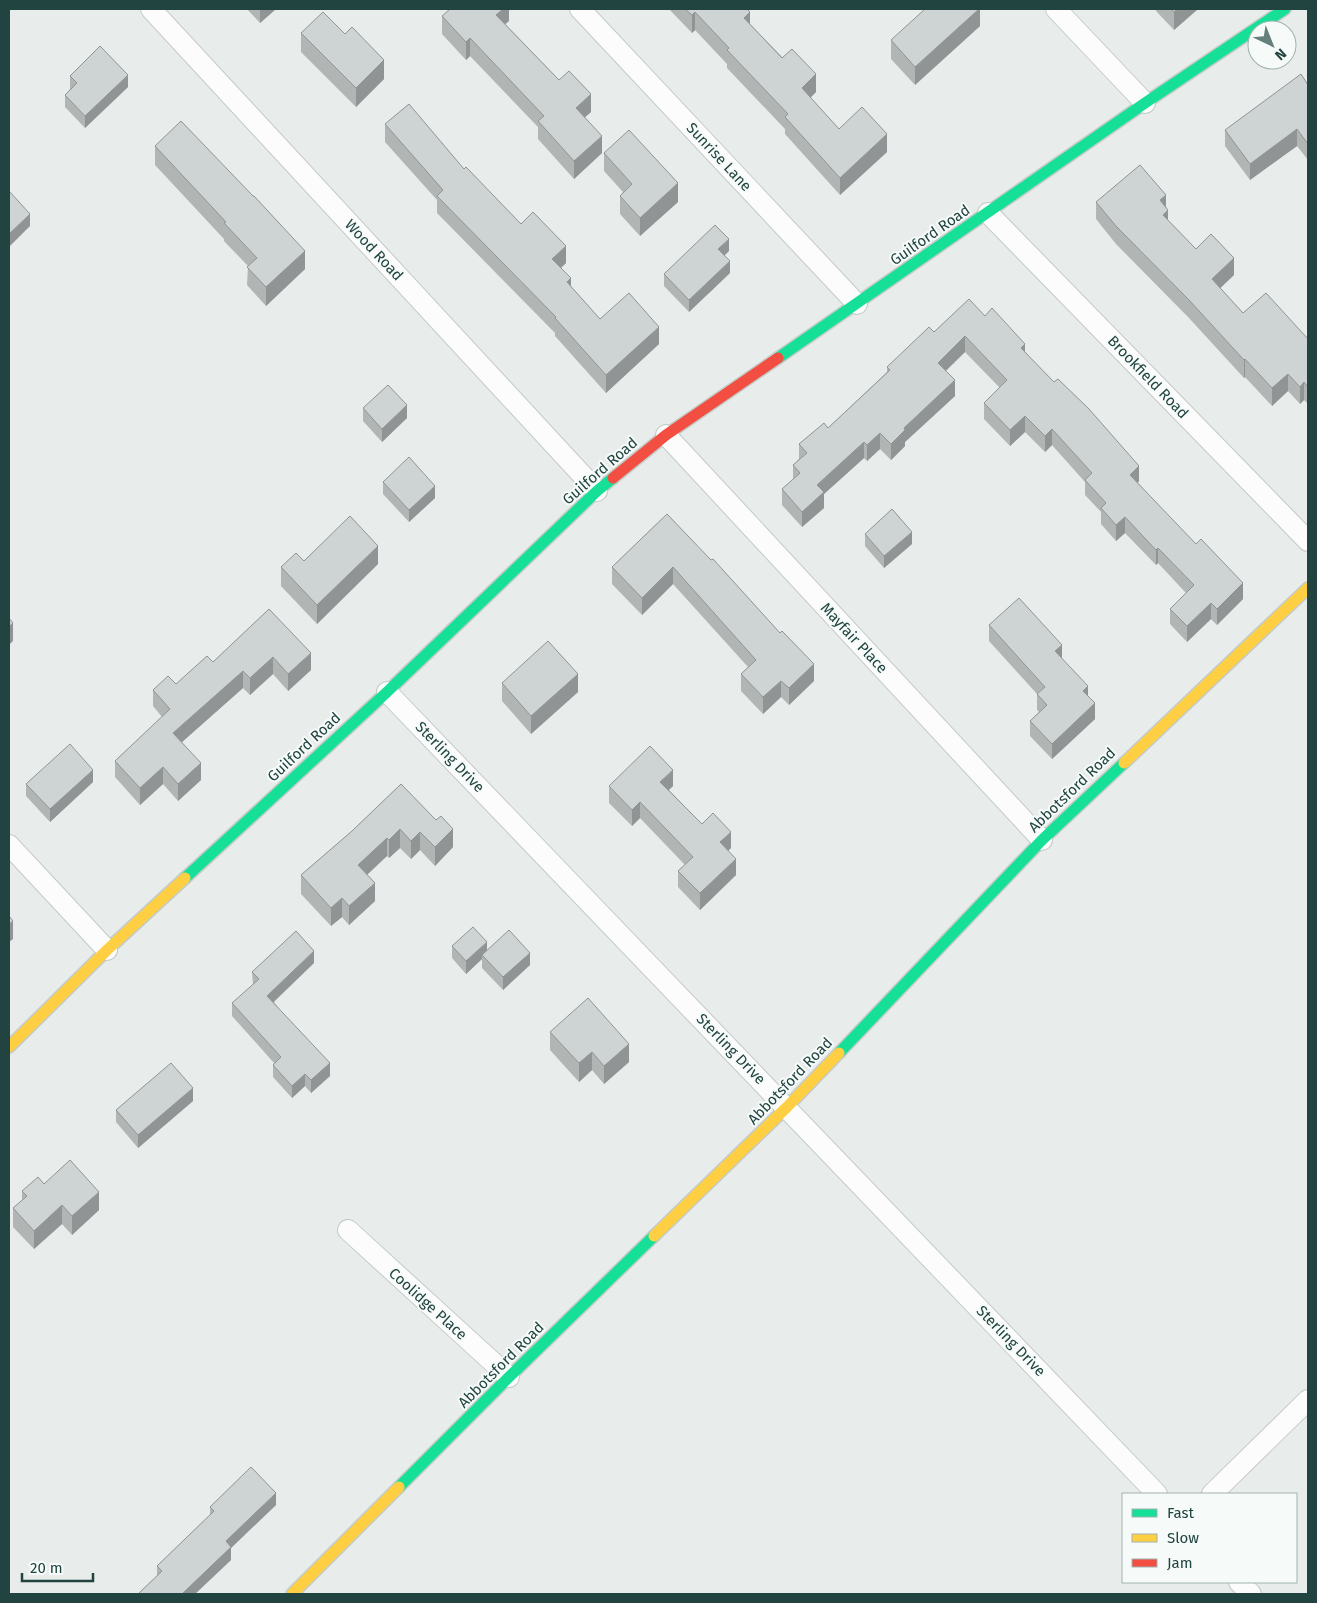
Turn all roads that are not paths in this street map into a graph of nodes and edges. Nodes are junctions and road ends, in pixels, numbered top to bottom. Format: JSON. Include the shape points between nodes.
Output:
{"nodes":[{"id":1,"x":151,"y":9,"type":"edge"},
{"id":2,"x":580,"y":9,"type":"edge"},
{"id":3,"x":1056,"y":9,"type":"edge"},
{"id":4,"x":1285,"y":9,"type":"edge"},
{"id":5,"x":1145,"y":103,"type":"junction"},
{"id":6,"x":988,"y":213,"type":"junction"},
{"id":7,"x":858,"y":304,"type":"junction"},
{"id":8,"x":666,"y":435,"type":"junction"},
{"id":9,"x":597,"y":491,"type":"junction"},
{"id":10,"x":1308,"y":541,"type":"edge"},
{"id":11,"x":1308,"y":588,"type":"edge"},
{"id":12,"x":386,"y":692,"type":"junction"},
{"id":13,"x":1042,"y":840,"type":"junction"},
{"id":14,"x":9,"y":844,"type":"edge"},
{"id":15,"x":107,"y":950,"type":"junction"},
{"id":16,"x":9,"y":1047,"type":"edge"},
{"id":17,"x":787,"y":1108,"type":"junction"},
{"id":18,"x":348,"y":1230,"type":"dead end"},
{"id":19,"x":509,"y":1377,"type":"junction"},
{"id":20,"x":1308,"y":1400,"type":"edge"},
{"id":21,"x":1156,"y":1493,"type":"edge"},
{"id":22,"x":1213,"y":1493,"type":"edge"},
{"id":23,"x":1240,"y":1583,"type":"edge"},
{"id":24,"x":292,"y":1594,"type":"edge"},
{"id":25,"x":1251,"y":1594,"type":"edge"}],
"edges":[{"from":1,"to":9,"type":"street","name":"Wood Road"},
{"from":2,"to":7,"type":"street","name":"Sunrise Lane"},
{"from":3,"to":5,"type":"street"},
{"from":4,"to":5,"type":"street","name":"Guilford Road"},
{"from":5,"to":6,"type":"street","name":"Guilford Road"},
{"from":6,"to":7,"type":"street","name":"Guilford Road"},
{"from":6,"to":10,"type":"street","name":"Brookfield Road"},
{"from":7,"to":8,"type":"street","name":"Guilford Road"},
{"from":8,"to":9,"type":"street","name":"Guilford Road"},
{"from":8,"to":13,"type":"street","name":"Mayfair Place"},
{"from":9,"to":12,"type":"street","name":"Guilford Road"},
{"from":11,"to":13,"type":"street","name":"Abbotsford Road"},
{"from":12,"to":15,"type":"street","name":"Guilford Road"},
{"from":12,"to":17,"type":"street","name":"Sterling Drive"},
{"from":13,"to":17,"type":"street","name":"Abbotsford Road"},
{"from":14,"to":15,"type":"street"},
{"from":15,"to":16,"type":"street","name":"Guilford Road"},
{"from":17,"to":19,"type":"street","name":"Abbotsford Road"},
{"from":17,"to":21,"type":"street","name":"Sterling Drive"},
{"from":18,"to":19,"type":"street","name":"Coolidge Place"},
{"from":19,"to":24,"type":"street","name":"Abbotsford Road"},
{"from":20,"to":22,"type":"street"},
{"from":23,"to":25,"type":"street"}]}
